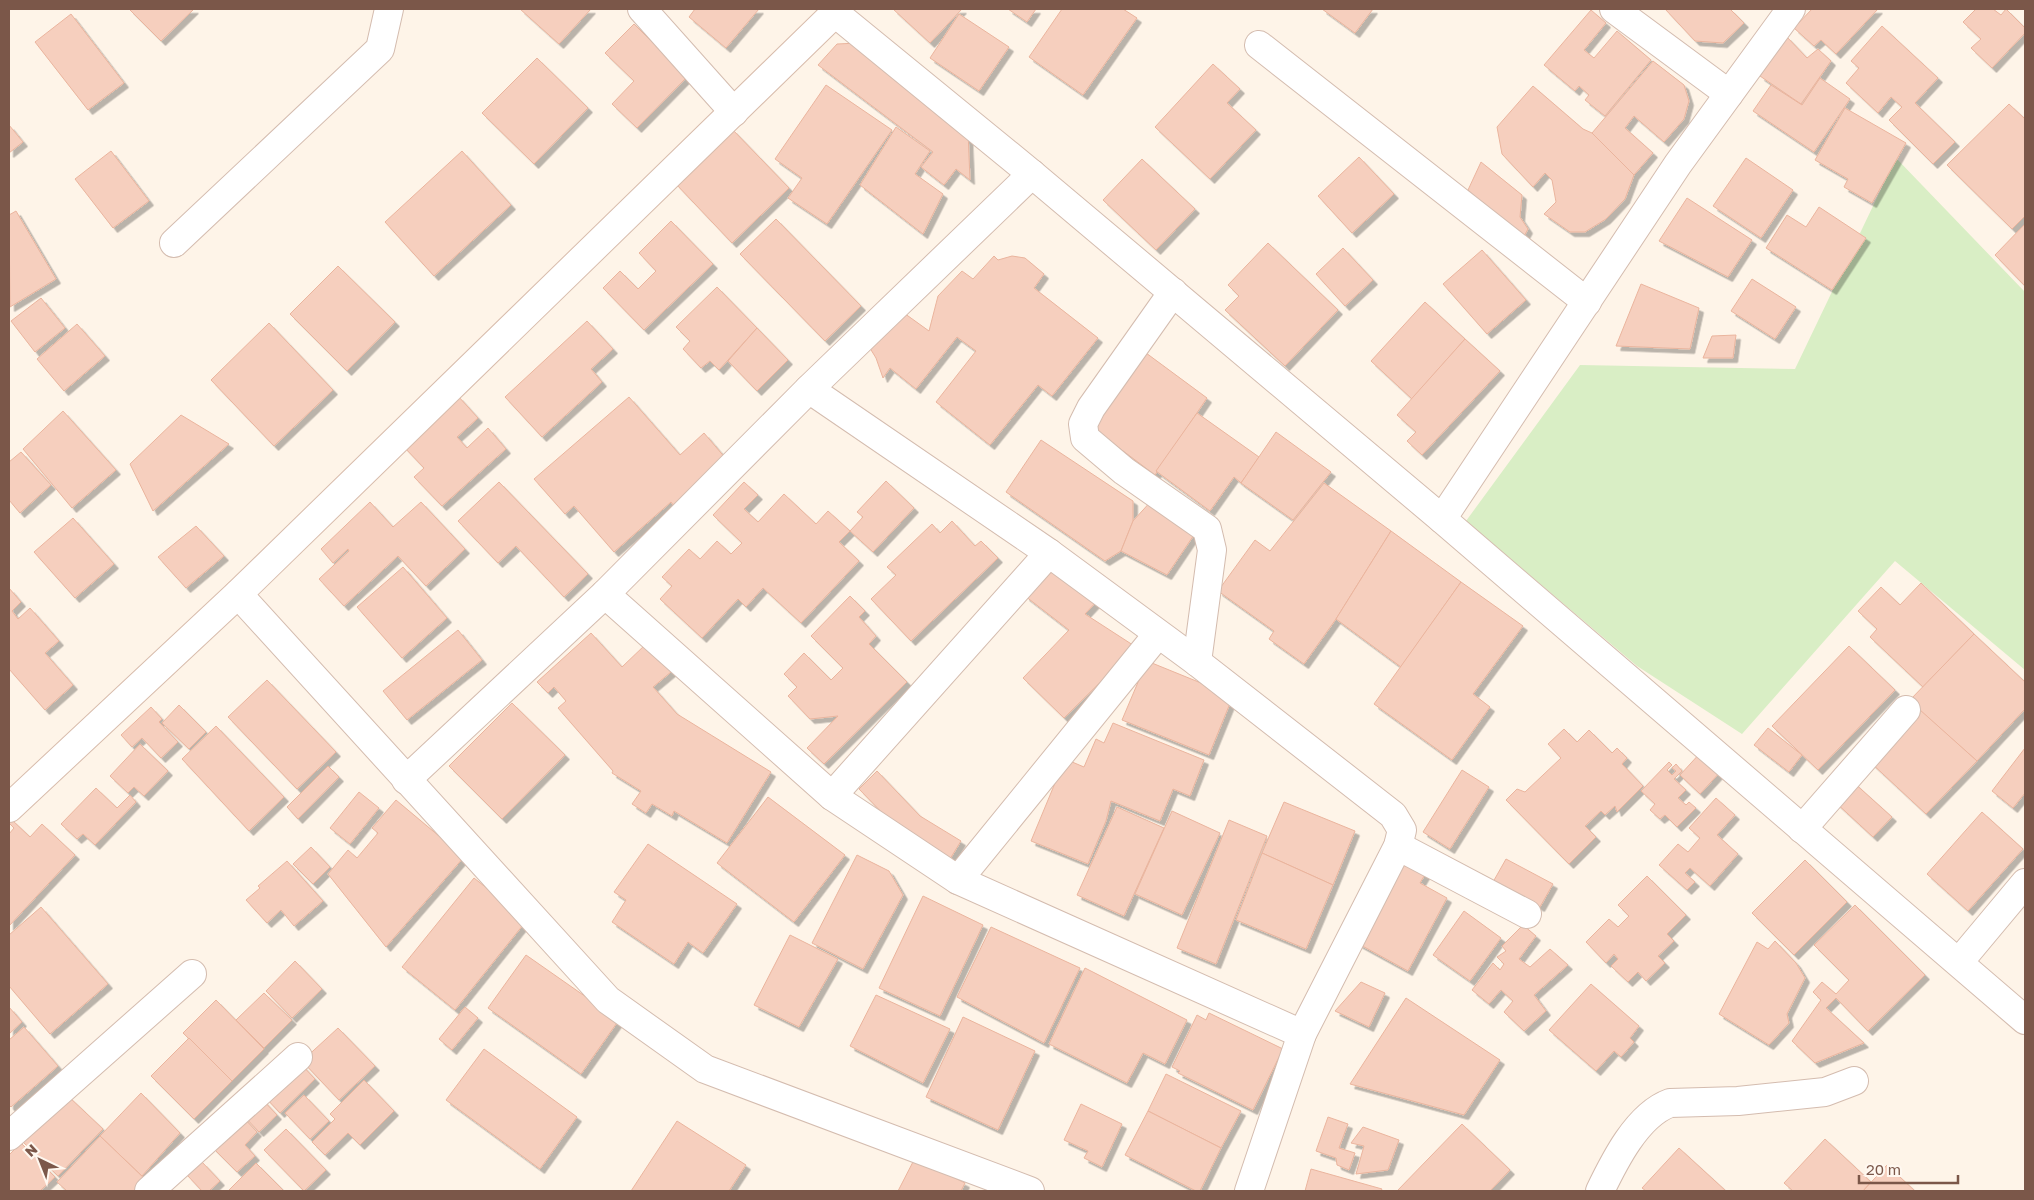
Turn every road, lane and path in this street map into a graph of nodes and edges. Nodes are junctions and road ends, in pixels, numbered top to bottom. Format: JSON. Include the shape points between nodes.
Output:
{"nodes":[{"id":1,"x":390,"y":9,"type":"edge"},
{"id":2,"x":642,"y":9,"type":"edge"},
{"id":3,"x":1614,"y":9,"type":"edge"},
{"id":4,"x":1791,"y":9,"type":"edge"},
{"id":5,"x":837,"y":11,"type":"edge"},
{"id":6,"x":1258,"y":45,"type":"dead end"},
{"id":7,"x":1729,"y":94,"type":"junction"},
{"id":8,"x":734,"y":112,"type":"junction"},
{"id":9,"x":1032,"y":174,"type":"junction"},
{"id":10,"x":174,"y":243,"type":"dead end"},
{"id":11,"x":1173,"y":292,"type":"junction"},
{"id":12,"x":1587,"y":302,"type":"junction"},
{"id":13,"x":809,"y":389,"type":"junction"},
{"id":14,"x":1442,"y":519,"type":"junction"},
{"id":15,"x":1049,"y":553,"type":"junction"},
{"id":16,"x":238,"y":594,"type":"junction"},
{"id":17,"x":604,"y":594,"type":"junction"},
{"id":18,"x":1158,"y":634,"type":"junction"},
{"id":19,"x":1197,"y":662,"type":"junction"},
{"id":20,"x":1906,"y":710,"type":"dead end"},
{"id":21,"x":406,"y":780,"type":"junction"},
{"id":22,"x":832,"y":796,"type":"junction"},
{"id":23,"x":9,"y":808,"type":"edge"},
{"id":24,"x":1802,"y":829,"type":"junction"},
{"id":25,"x":1398,"y":846,"type":"junction"},
{"id":26,"x":958,"y":880,"type":"junction"},
{"id":27,"x":2025,"y":883,"type":"edge"},
{"id":28,"x":1527,"y":914,"type":"dead end"},
{"id":29,"x":1958,"y":962,"type":"junction"},
{"id":30,"x":192,"y":974,"type":"dead end"},
{"id":31,"x":2025,"y":1020,"type":"edge"},
{"id":32,"x":1302,"y":1034,"type":"junction"},
{"id":33,"x":298,"y":1057,"type":"dead end"},
{"id":34,"x":1854,"y":1081,"type":"dead end"},
{"id":35,"x":9,"y":1136,"type":"edge"},
{"id":36,"x":149,"y":1191,"type":"edge"},
{"id":37,"x":1030,"y":1191,"type":"edge"},
{"id":38,"x":1249,"y":1191,"type":"edge"},
{"id":39,"x":1600,"y":1191,"type":"edge"}],
"edges":[{"from":1,"to":10,"type":"street","via":[[380,49]]},
{"from":2,"to":8,"type":"street"},
{"from":3,"to":7,"type":"street"},
{"from":4,"to":7,"type":"street"},
{"from":5,"to":8,"type":"street"},
{"from":5,"to":9,"type":"street"},
{"from":6,"to":12,"type":"street"},
{"from":7,"to":12,"type":"street","via":[[1678,164]]},
{"from":8,"to":16,"type":"street"},
{"from":9,"to":11,"type":"street"},
{"from":9,"to":13,"type":"street"},
{"from":11,"to":14,"type":"street"},
{"from":11,"to":19,"type":"street","via":[[1083,424],[1085,438],[1110,460],[1207,529],[1212,550]]},
{"from":12,"to":14,"type":"street"},
{"from":13,"to":15,"type":"street"},
{"from":13,"to":17,"type":"street"},
{"from":14,"to":24,"type":"street"},
{"from":15,"to":18,"type":"street"},
{"from":15,"to":22,"type":"street"},
{"from":16,"to":21,"type":"street"},
{"from":16,"to":23,"type":"street"},
{"from":17,"to":21,"type":"street"},
{"from":17,"to":22,"type":"street"},
{"from":18,"to":19,"type":"street"},
{"from":18,"to":26,"type":"street"},
{"from":19,"to":25,"type":"street","via":[[1393,815],[1402,830]]},
{"from":20,"to":24,"type":"street"},
{"from":21,"to":37,"type":"street","via":[[608,1000],[705,1069]]},
{"from":22,"to":26,"type":"street"},
{"from":24,"to":29,"type":"street"},
{"from":25,"to":28,"type":"street"},
{"from":25,"to":32,"type":"street"},
{"from":26,"to":32,"type":"street"},
{"from":27,"to":29,"type":"street"},
{"from":29,"to":31,"type":"street"},
{"from":30,"to":35,"type":"street"},
{"from":32,"to":38,"type":"street"},
{"from":33,"to":36,"type":"street"},
{"from":34,"to":39,"type":"street","via":[[1825,1092],[1738,1101],[1670,1103],[1659,1107],[1619,1151]]}]}
